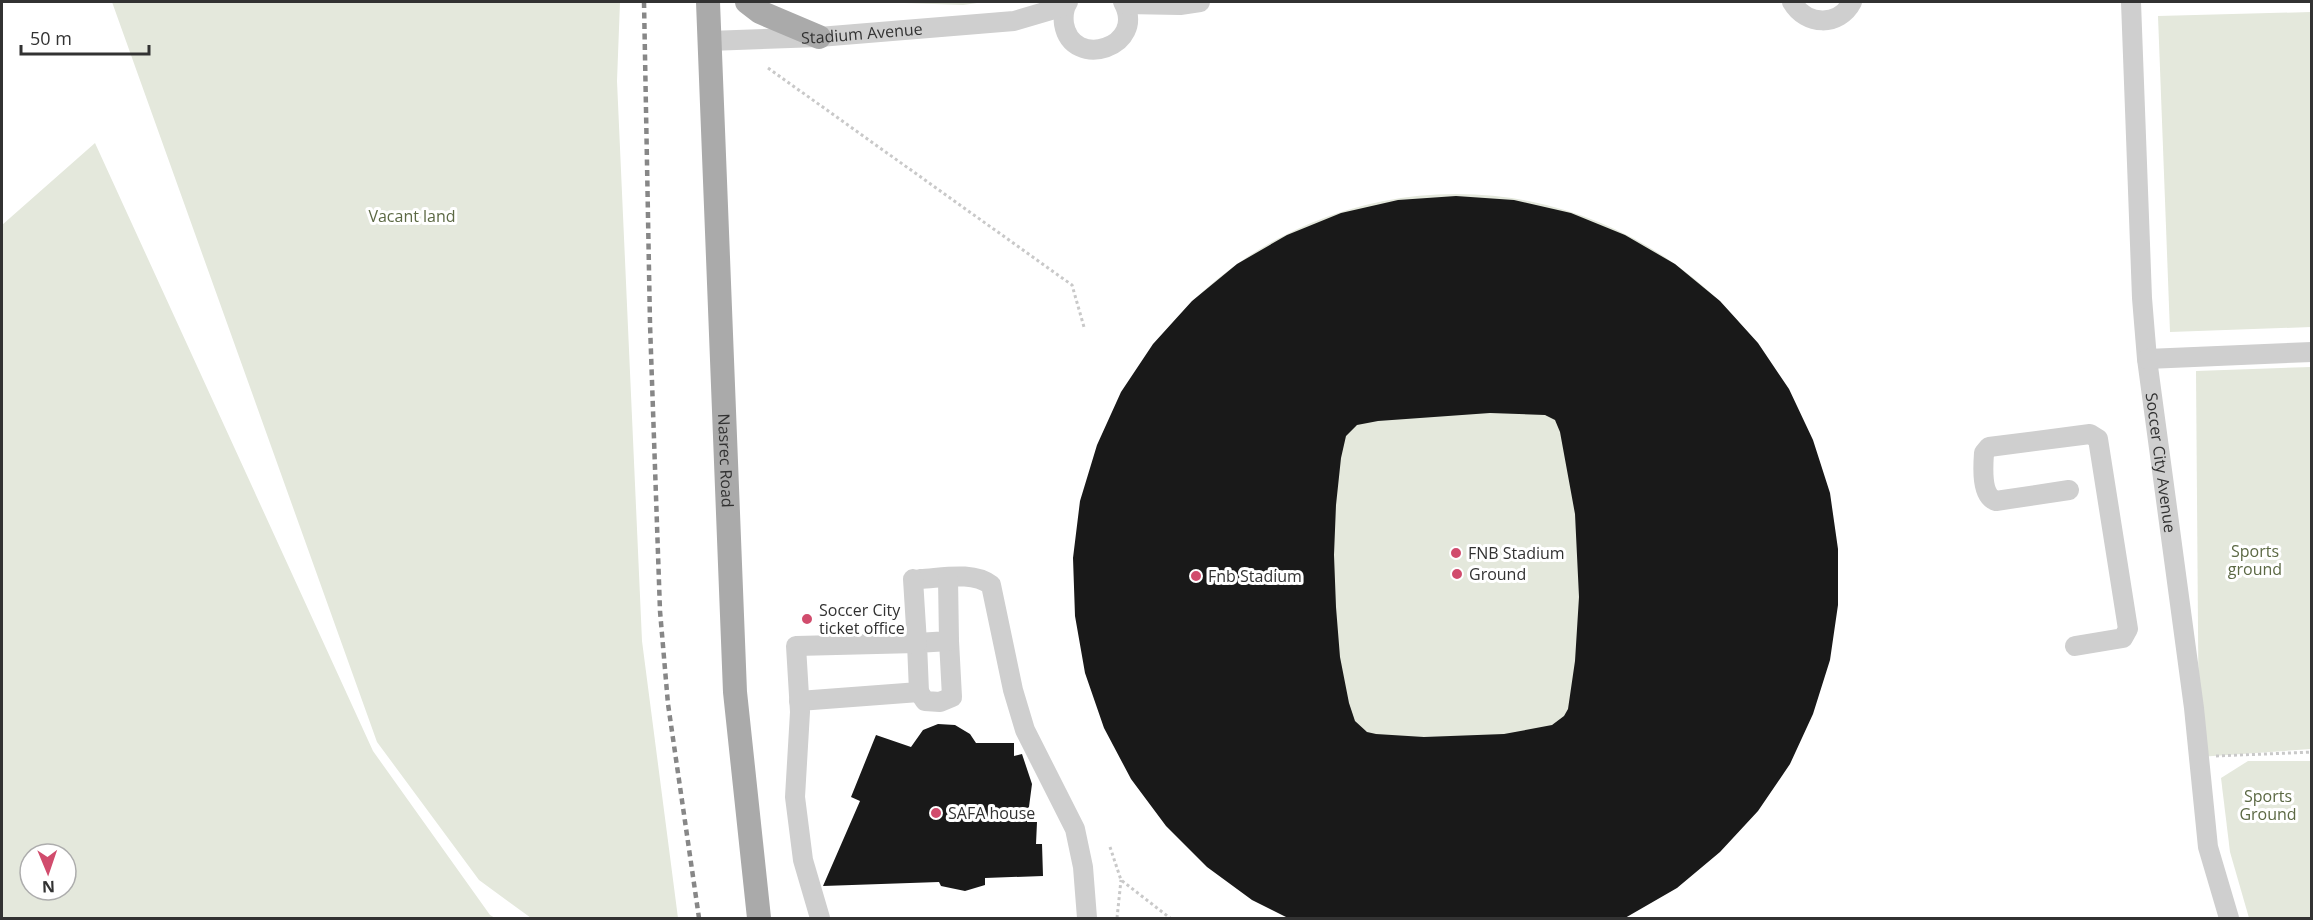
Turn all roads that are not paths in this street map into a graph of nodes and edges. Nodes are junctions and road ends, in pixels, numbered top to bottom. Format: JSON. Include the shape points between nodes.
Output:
{"nodes":[{"id":1,"x":708,"y":2,"type":"edge"},
{"id":2,"x":747,"y":2,"type":"edge"},
{"id":3,"x":1200,"y":2,"type":"edge"},
{"id":4,"x":1792,"y":2,"type":"edge"},
{"id":5,"x":1852,"y":2,"type":"edge"},
{"id":6,"x":2131,"y":2,"type":"edge"},
{"id":7,"x":1124,"y":3,"type":"edge"},
{"id":8,"x":1067,"y":4,"type":"edge"},
{"id":9,"x":1180,"y":5,"type":"junction"},
{"id":10,"x":1014,"y":21,"type":"junction"},
{"id":11,"x":1127,"y":27,"type":"junction"},
{"id":12,"x":1065,"y":29,"type":"junction"},
{"id":13,"x":819,"y":37,"type":"junction"},
{"id":14,"x":709,"y":41,"type":"junction"},
{"id":15,"x":2312,"y":352,"type":"edge"},
{"id":16,"x":2147,"y":359,"type":"junction"},
{"id":17,"x":2069,"y":490,"type":"dead end"},
{"id":18,"x":948,"y":578,"type":"junction"},
{"id":19,"x":949,"y":641,"type":"junction"},
{"id":20,"x":917,"y":644,"type":"junction"},
{"id":21,"x":2075,"y":646,"type":"dead end"},
{"id":22,"x":919,"y":692,"type":"junction"},
{"id":23,"x":800,"y":700,"type":"junction"},
{"id":24,"x":759,"y":918,"type":"edge"},
{"id":25,"x":820,"y":918,"type":"edge"},
{"id":26,"x":1087,"y":918,"type":"edge"},
{"id":27,"x":2229,"y":918,"type":"edge"}],
"edges":[{"from":1,"to":14,"type":"main road","name":"Nasrec Road"},
{"from":2,"to":13,"type":"main road","via":[[760,12]]},
{"from":3,"to":9,"type":"street"},
{"from":4,"to":5,"type":"street","via":[[1809,18],[1826,21],[1844,13]]},
{"from":6,"to":16,"type":"street","name":"Soccer City Avenue"},
{"from":7,"to":9,"type":"street"},
{"from":7,"to":11,"type":"street"},
{"from":8,"to":10,"type":"street","name":"Stadium Avenue"},
{"from":8,"to":12,"type":"street"},
{"from":9,"to":11,"type":"street"},
{"from":10,"to":12,"type":"street","name":"Stadium Avenue"},
{"from":10,"to":13,"type":"street","name":"Stadium Avenue"},
{"from":11,"to":12,"type":"street","via":[[1116,43],[1098,50],[1078,45]]},
{"from":13,"to":14,"type":"street","name":"Stadium Avenue"},
{"from":14,"to":24,"type":"main road","name":"Nasrec Road","via":[[735,692]]},
{"from":15,"to":16,"type":"street"},
{"from":16,"to":27,"type":"street","name":"Soccer City Avenue","via":[[2208,847]]},
{"from":17,"to":21,"type":"street","via":[[1991,499],[1986,490],[1984,453],[1989,447],[2063,436],[2090,434],[2098,439],[2128,629],[2123,638]]},
{"from":18,"to":19,"type":"street"},
{"from":18,"to":20,"type":"street","via":[[916,579]]},
{"from":18,"to":26,"type":"street","via":[[982,579],[991,585],[1013,690],[1026,730],[1075,829]]},
{"from":19,"to":20,"type":"street"},
{"from":19,"to":22,"type":"street","via":[[952,697],[940,702],[925,701]]},
{"from":20,"to":22,"type":"street"},
{"from":20,"to":23,"type":"street","via":[[796,646]]},
{"from":22,"to":23,"type":"street"},
{"from":23,"to":25,"type":"street","via":[[795,797],[803,860]]}]}
